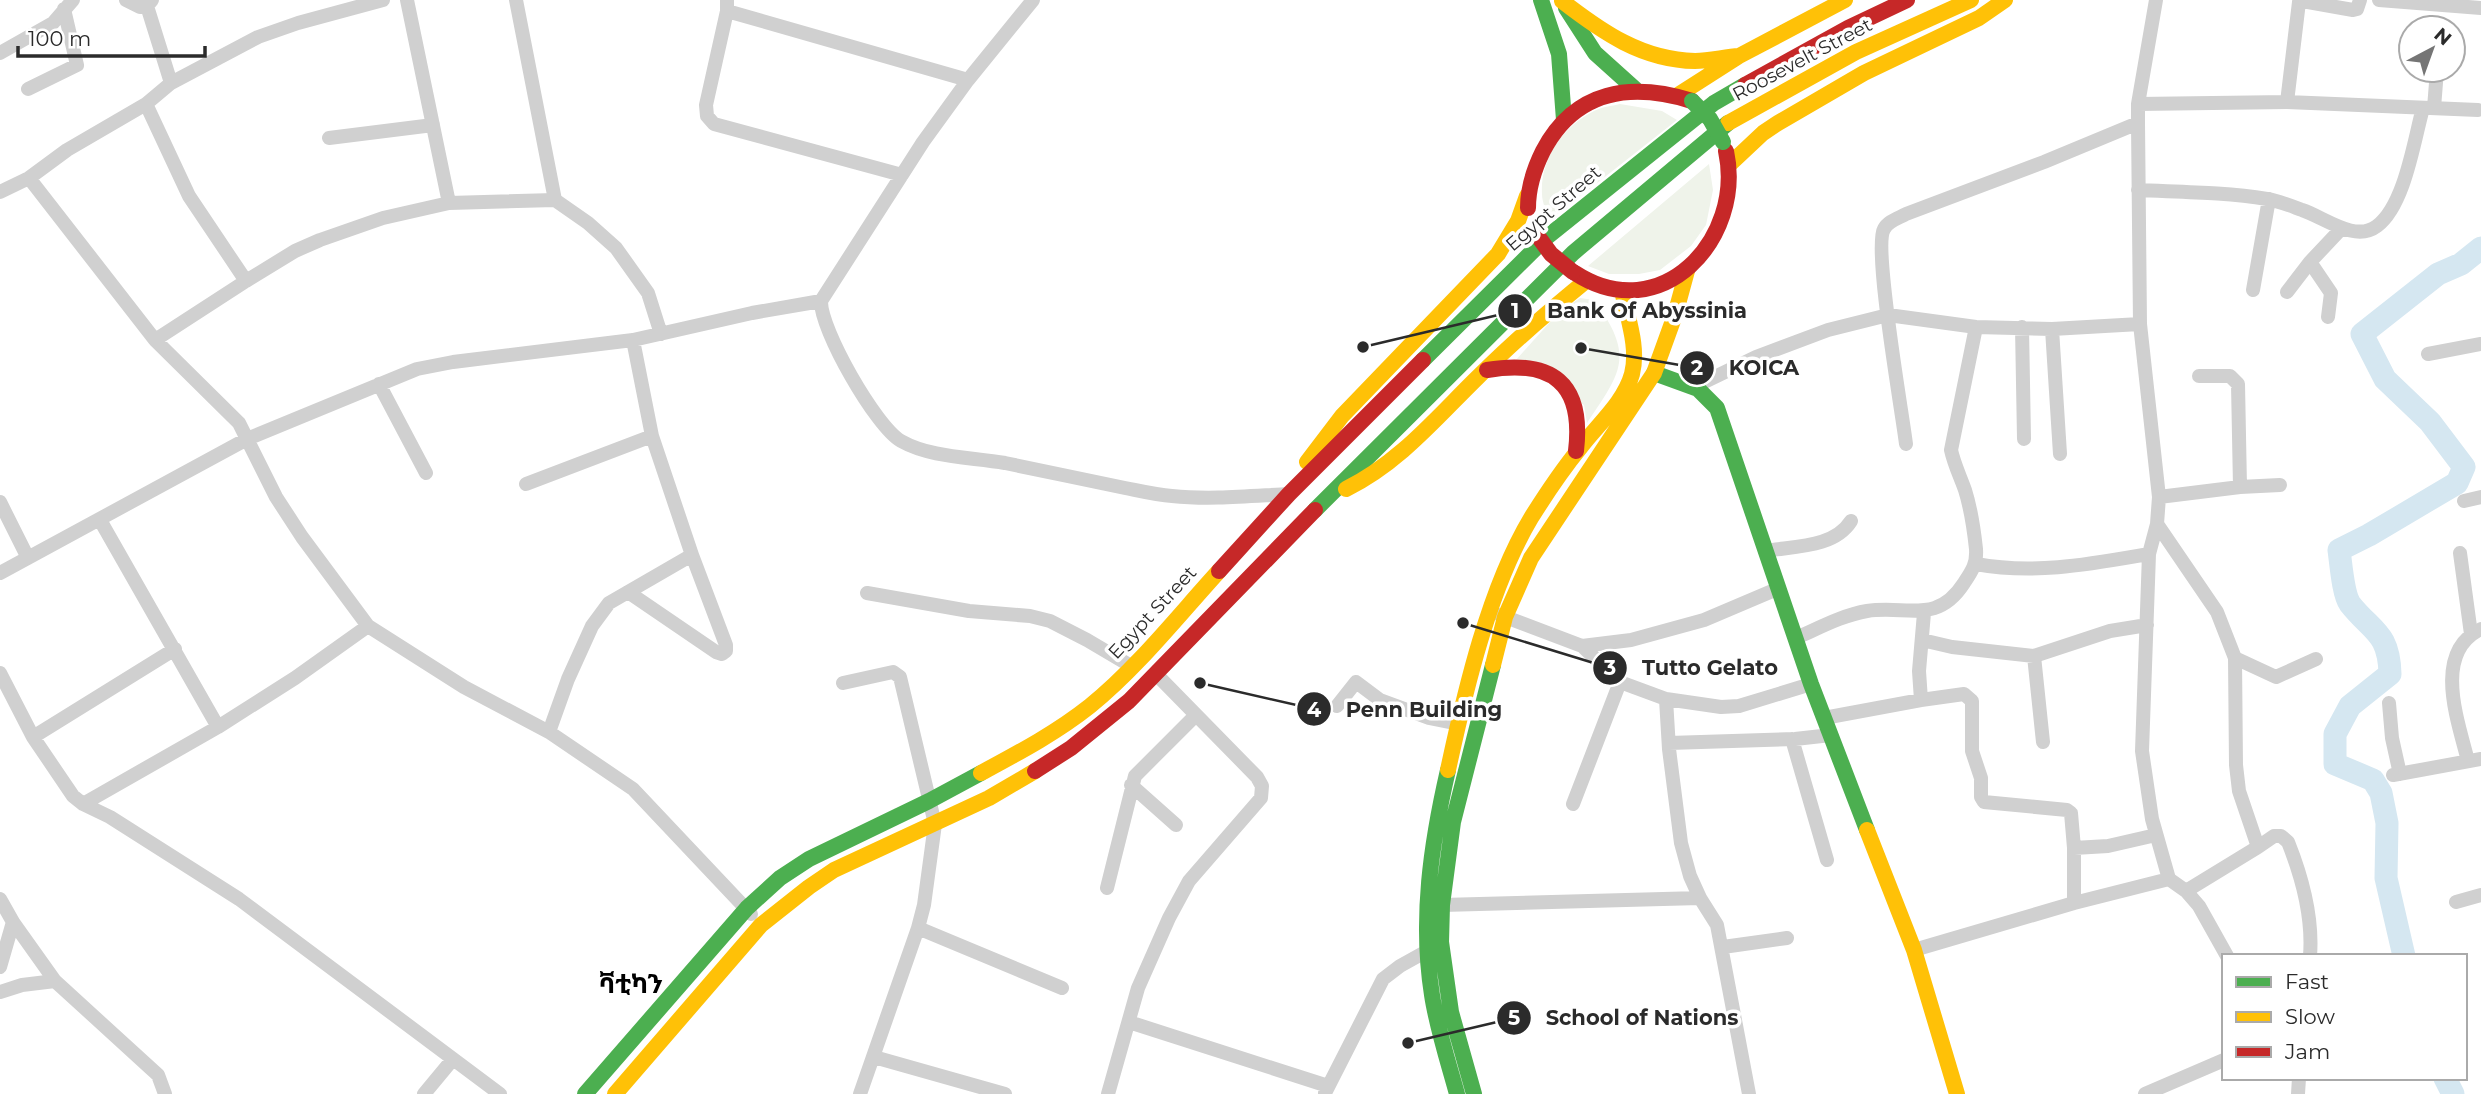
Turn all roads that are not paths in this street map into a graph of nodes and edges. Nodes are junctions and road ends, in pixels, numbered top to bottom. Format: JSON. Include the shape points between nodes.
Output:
{"nodes":[{"id":1,"x":126,"y":0,"type":"edge"},
{"id":2,"x":383,"y":0,"type":"edge"},
{"id":3,"x":407,"y":0,"type":"edge"},
{"id":4,"x":516,"y":0,"type":"edge"},
{"id":5,"x":1033,"y":0,"type":"edge"},
{"id":6,"x":1541,"y":0,"type":"edge"},
{"id":7,"x":1562,"y":0,"type":"edge"},
{"id":8,"x":1845,"y":0,"type":"edge"},
{"id":9,"x":1907,"y":0,"type":"edge"},
{"id":10,"x":1971,"y":0,"type":"edge"},
{"id":11,"x":2005,"y":0,"type":"edge"},
{"id":12,"x":2156,"y":0,"type":"edge"},
{"id":13,"x":2360,"y":0,"type":"edge"},
{"id":14,"x":2379,"y":0,"type":"edge"},
{"id":15,"x":150,"y":3,"type":"edge"},
{"id":16,"x":68,"y":4,"type":"edge"},
{"id":17,"x":727,"y":5,"type":"edge"},
{"id":18,"x":2477,"y":5,"type":"edge"},
{"id":19,"x":0,"y":53,"type":"edge"},
{"id":20,"x":1739,"y":56,"type":"junction"},
{"id":21,"x":968,"y":80,"type":"junction"},
{"id":22,"x":171,"y":83,"type":"junction"},
{"id":23,"x":2434,"y":84,"type":"edge"},
{"id":24,"x":28,"y":89,"type":"dead end"},
{"id":25,"x":1635,"y":89,"type":"junction"},
{"id":26,"x":1685,"y":98,"type":"junction"},
{"id":27,"x":2287,"y":102,"type":"junction"},
{"id":28,"x":1714,"y":103,"type":"joint"},
{"id":29,"x":146,"y":104,"type":"junction"},
{"id":30,"x":2138,"y":104,"type":"junction"},
{"id":31,"x":2428,"y":108,"type":"junction"},
{"id":32,"x":2478,"y":110,"type":"dead end"},
{"id":33,"x":1564,"y":120,"type":"junction"},
{"id":34,"x":2138,"y":123,"type":"junction"},
{"id":35,"x":433,"y":125,"type":"junction"},
{"id":36,"x":329,"y":138,"type":"dead end"},
{"id":37,"x":1730,"y":164,"type":"junction"},
{"id":38,"x":902,"y":175,"type":"junction"},
{"id":39,"x":29,"y":178,"type":"junction"},
{"id":40,"x":2138,"y":190,"type":"junction"},
{"id":41,"x":0,"y":192,"type":"edge"},
{"id":42,"x":1527,"y":196,"type":"junction"},
{"id":43,"x":2269,"y":199,"type":"junction"},
{"id":44,"x":555,"y":200,"type":"junction"},
{"id":45,"x":449,"y":203,"type":"junction"},
{"id":46,"x":2342,"y":228,"type":"junction"},
{"id":47,"x":2310,"y":262,"type":"junction"},
{"id":48,"x":1687,"y":271,"type":"junction"},
{"id":49,"x":1580,"y":276,"type":"junction"},
{"id":50,"x":246,"y":281,"type":"junction"},
{"id":51,"x":1622,"y":290,"type":"junction"},
{"id":52,"x":2253,"y":290,"type":"dead end"},
{"id":53,"x":2287,"y":292,"type":"dead end"},
{"id":54,"x":821,"y":301,"type":"junction"},
{"id":55,"x":1888,"y":315,"type":"junction"},
{"id":56,"x":2328,"y":317,"type":"dead end"},
{"id":57,"x":2140,"y":324,"type":"junction"},
{"id":58,"x":1976,"y":327,"type":"junction"},
{"id":59,"x":2022,"y":327,"type":"junction"},
{"id":60,"x":2052,"y":329,"type":"junction"},
{"id":61,"x":662,"y":334,"type":"junction"},
{"id":62,"x":155,"y":340,"type":"junction"},
{"id":63,"x":633,"y":340,"type":"junction"},
{"id":64,"x":2481,"y":344,"type":"edge"},
{"id":65,"x":2428,"y":354,"type":"dead end"},
{"id":66,"x":1487,"y":370,"type":"junction"},
{"id":67,"x":1654,"y":373,"type":"junction"},
{"id":68,"x":2199,"y":376,"type":"dead end"},
{"id":69,"x":379,"y":384,"type":"junction"},
{"id":70,"x":1694,"y":387,"type":"junction"},
{"id":71,"x":652,"y":436,"type":"junction"},
{"id":72,"x":247,"y":439,"type":"junction"},
{"id":73,"x":2024,"y":439,"type":"dead end"},
{"id":74,"x":1906,"y":444,"type":"dead end"},
{"id":75,"x":1576,"y":453,"type":"junction"},
{"id":76,"x":2060,"y":454,"type":"dead end"},
{"id":77,"x":426,"y":473,"type":"dead end"},
{"id":78,"x":526,"y":484,"type":"dead end"},
{"id":79,"x":2280,"y":485,"type":"dead end"},
{"id":80,"x":2240,"y":486,"type":"junction"},
{"id":81,"x":1292,"y":492,"type":"junction"},
{"id":82,"x":1328,"y":497,"type":"junction"},
{"id":83,"x":2159,"y":497,"type":"junction"},
{"id":84,"x":2481,"y":497,"type":"edge"},
{"id":85,"x":2464,"y":500,"type":"dead end"},
{"id":86,"x":0,"y":502,"type":"edge"},
{"id":87,"x":100,"y":520,"type":"junction"},
{"id":88,"x":1851,"y":521,"type":"dead end"},
{"id":89,"x":2157,"y":524,"type":"junction"},
{"id":90,"x":1765,"y":551,"type":"junction"},
{"id":91,"x":2150,"y":554,"type":"junction"},
{"id":92,"x":2460,"y":554,"type":"dead end"},
{"id":93,"x":692,"y":555,"type":"junction"},
{"id":94,"x":28,"y":558,"type":"junction"},
{"id":95,"x":1976,"y":564,"type":"junction"},
{"id":96,"x":0,"y":573,"type":"edge"},
{"id":97,"x":1777,"y":589,"type":"junction"},
{"id":98,"x":628,"y":592,"type":"junction"},
{"id":99,"x":867,"y":593,"type":"dead end"},
{"id":100,"x":1489,"y":609,"type":"junction"},
{"id":101,"x":1924,"y":612,"type":"junction"},
{"id":102,"x":1505,"y":617,"type":"junction"},
{"id":103,"x":2147,"y":625,"type":"junction"},
{"id":104,"x":369,"y":626,"type":"junction"},
{"id":105,"x":2476,"y":631,"type":"edge"},
{"id":106,"x":1796,"y":638,"type":"junction"},
{"id":107,"x":1922,"y":640,"type":"junction"},
{"id":108,"x":1582,"y":646,"type":"junction"},
{"id":109,"x":175,"y":649,"type":"junction"},
{"id":110,"x":2034,"y":656,"type":"junction"},
{"id":111,"x":2235,"y":658,"type":"junction"},
{"id":112,"x":2316,"y":659,"type":"dead end"},
{"id":113,"x":1131,"y":666,"type":"junction"},
{"id":114,"x":0,"y":673,"type":"edge"},
{"id":115,"x":1156,"y":674,"type":"junction"},
{"id":116,"x":1620,"y":682,"type":"junction"},
{"id":117,"x":843,"y":683,"type":"dead end"},
{"id":118,"x":1811,"y":684,"type":"junction"},
{"id":119,"x":1666,"y":699,"type":"junction"},
{"id":120,"x":1921,"y":700,"type":"junction"},
{"id":121,"x":2389,"y":703,"type":"dead end"},
{"id":122,"x":1337,"y":706,"type":"dead end"},
{"id":123,"x":1195,"y":716,"type":"junction"},
{"id":124,"x":1824,"y":718,"type":"junction"},
{"id":125,"x":1459,"y":724,"type":"junction"},
{"id":126,"x":218,"y":727,"type":"junction"},
{"id":127,"x":549,"y":732,"type":"junction"},
{"id":128,"x":1831,"y":735,"type":"junction"},
{"id":129,"x":33,"y":737,"type":"junction"},
{"id":130,"x":1791,"y":739,"type":"junction"},
{"id":131,"x":2043,"y":742,"type":"dead end"},
{"id":132,"x":1669,"y":743,"type":"junction"},
{"id":133,"x":2474,"y":760,"type":"edge"},
{"id":134,"x":1131,"y":785,"type":"junction"},
{"id":135,"x":929,"y":801,"type":"junction"},
{"id":136,"x":83,"y":804,"type":"junction"},
{"id":137,"x":1573,"y":804,"type":"dead end"},
{"id":138,"x":1436,"y":821,"type":"junction"},
{"id":139,"x":1453,"y":822,"type":"junction"},
{"id":140,"x":935,"y":824,"type":"junction"},
{"id":141,"x":1176,"y":825,"type":"dead end"},
{"id":142,"x":2156,"y":835,"type":"junction"},
{"id":143,"x":2074,"y":848,"type":"junction"},
{"id":144,"x":2258,"y":848,"type":"junction"},
{"id":145,"x":1827,"y":860,"type":"dead end"},
{"id":146,"x":2169,"y":879,"type":"junction"},
{"id":147,"x":1107,"y":888,"type":"dead end"},
{"id":148,"x":2186,"y":891,"type":"junction"},
{"id":149,"x":2481,"y":895,"type":"edge"},
{"id":150,"x":1700,"y":898,"type":"junction"},
{"id":151,"x":0,"y":899,"type":"edge"},
{"id":152,"x":2456,"y":902,"type":"dead end"},
{"id":153,"x":2074,"y":903,"type":"junction"},
{"id":154,"x":1442,"y":905,"type":"junction"},
{"id":155,"x":747,"y":908,"type":"junction"},
{"id":156,"x":13,"y":922,"type":"junction"},
{"id":157,"x":761,"y":925,"type":"junction"},
{"id":158,"x":918,"y":928,"type":"junction"},
{"id":159,"x":1787,"y":938,"type":"dead end"},
{"id":160,"x":1723,"y":947,"type":"junction"},
{"id":161,"x":1914,"y":950,"type":"junction"},
{"id":162,"x":1427,"y":951,"type":"junction"},
{"id":163,"x":2226,"y":954,"type":"edge"},
{"id":164,"x":2310,"y":954,"type":"edge"},
{"id":165,"x":0,"y":967,"type":"edge"},
{"id":166,"x":55,"y":981,"type":"junction"},
{"id":167,"x":1062,"y":988,"type":"dead end"},
{"id":168,"x":0,"y":992,"type":"edge"},
{"id":169,"x":1129,"y":1022,"type":"junction"},
{"id":170,"x":874,"y":1056,"type":"junction"},
{"id":171,"x":453,"y":1059,"type":"junction"},
{"id":172,"x":2222,"y":1061,"type":"edge"},
{"id":173,"x":1326,"y":1090,"type":"edge"},
{"id":174,"x":497,"y":1093,"type":"edge"},
{"id":175,"x":165,"y":1094,"type":"edge"},
{"id":176,"x":424,"y":1094,"type":"edge"},
{"id":177,"x":585,"y":1094,"type":"edge"},
{"id":178,"x":615,"y":1094,"type":"edge"},
{"id":179,"x":860,"y":1094,"type":"edge"},
{"id":180,"x":1005,"y":1094,"type":"edge"},
{"id":181,"x":1108,"y":1094,"type":"edge"},
{"id":182,"x":1457,"y":1094,"type":"edge"},
{"id":183,"x":1474,"y":1094,"type":"edge"},
{"id":184,"x":1749,"y":1094,"type":"edge"},
{"id":185,"x":1957,"y":1094,"type":"edge"},
{"id":186,"x":2145,"y":1094,"type":"edge"}],
"edges":[{"from":1,"to":15,"type":"street","via":[[140,7]]},
{"from":2,"to":22,"type":"street","via":[[258,37]]},
{"from":3,"to":35,"type":"street"},
{"from":4,"to":44,"type":"street"},
{"from":5,"to":21,"type":"street"},
{"from":6,"to":33,"type":"main road","via":[[1559,54]]},
{"from":7,"to":20,"type":"main road","via":[[1606,35],[1661,58],[1696,61]]},
{"from":7,"to":25,"type":"main road","via":[[1576,29],[1599,59]]},
{"from":8,"to":20,"type":"main road"},
{"from":9,"to":28,"type":"main road","name":"Roosevelt Street"},
{"from":10,"to":82,"type":"main road","name":"Roosevelt Street","via":[[1856,52],[1730,122],[1573,253]]},
{"from":11,"to":37,"type":"main road","via":[[1778,123]]},
{"from":12,"to":30,"type":"street"},
{"from":13,"to":27,"type":"street","via":[[2353,10],[2299,2]]},
{"from":14,"to":18,"type":"street"},
{"from":15,"to":22,"type":"street"},
{"from":16,"to":19,"type":"street","via":[[53,23]]},
{"from":16,"to":24,"type":"street","via":[[78,65]]},
{"from":17,"to":21,"type":"street"},
{"from":17,"to":38,"type":"street","via":[[706,106],[714,124]]},
{"from":20,"to":26,"type":"main road"},
{"from":21,"to":38,"type":"street"},
{"from":22,"to":29,"type":"street"},
{"from":23,"to":31,"type":"street"},
{"from":25,"to":26,"type":"main road"},
{"from":25,"to":33,"type":"main road","via":[[1585,104]]},
{"from":26,"to":37,"type":"main road","bridge":true,"via":[[1710,118]]},
{"from":27,"to":30,"type":"street"},
{"from":27,"to":31,"type":"street"},
{"from":28,"to":81,"type":"main road","name":"Egypt Street","via":[[1547,237]]},
{"from":29,"to":39,"type":"street"},
{"from":29,"to":50,"type":"street","via":[[189,196]]},
{"from":30,"to":34,"type":"street"},
{"from":31,"to":32,"type":"street"},
{"from":31,"to":46,"type":"street","via":[[2392,207],[2368,230]]},
{"from":33,"to":42,"type":"main road","via":[[1544,145]]},
{"from":34,"to":40,"type":"street"},
{"from":34,"to":55,"type":"street","via":[[1888,224],[1881,243]]},
{"from":35,"to":36,"type":"street"},
{"from":35,"to":45,"type":"street"},
{"from":37,"to":48,"type":"main road","via":[[1725,210]]},
{"from":38,"to":54,"type":"street"},
{"from":39,"to":41,"type":"street"},
{"from":39,"to":62,"type":"street"},
{"from":40,"to":43,"type":"street"},
{"from":40,"to":57,"type":"street"},
{"from":42,"to":49,"type":"main road","bridge":true,"via":[[1534,231],[1551,254]]},
{"from":42,"to":81,"type":"main road","via":[[1498,254],[1342,416],[1306,462]]},
{"from":43,"to":46,"type":"street"},
{"from":43,"to":52,"type":"street"},
{"from":44,"to":45,"type":"street"},
{"from":44,"to":61,"type":"street","via":[[617,248],[648,293]]},
{"from":45,"to":50,"type":"street","via":[[383,218],[320,240]]},
{"from":46,"to":47,"type":"street"},
{"from":47,"to":53,"type":"street"},
{"from":47,"to":56,"type":"street","via":[[2331,293]]},
{"from":48,"to":51,"type":"main road","via":[[1658,285]]},
{"from":48,"to":67,"type":"main road"},
{"from":49,"to":51,"type":"main road"},
{"from":49,"to":66,"type":"main road"},
{"from":50,"to":62,"type":"street"},
{"from":51,"to":75,"type":"main road","via":[[1633,351],[1631,376]]},
{"from":54,"to":61,"type":"street"},
{"from":54,"to":81,"type":"street","via":[[824,323],[854,381],[886,428],[919,449],[1171,496]]},
{"from":55,"to":58,"type":"street"},
{"from":55,"to":70,"type":"street","via":[[1828,330]]},
{"from":55,"to":74,"type":"street"},
{"from":57,"to":60,"type":"street"},
{"from":57,"to":83,"type":"street"},
{"from":58,"to":59,"type":"street"},
{"from":58,"to":95,"type":"street","via":[[1951,450],[1968,500]]},
{"from":59,"to":60,"type":"street"},
{"from":59,"to":73,"type":"street"},
{"from":60,"to":76,"type":"street"},
{"from":61,"to":63,"type":"street"},
{"from":62,"to":72,"type":"street","via":[[239,423]]},
{"from":63,"to":69,"type":"street","via":[[453,362],[417,369]]},
{"from":63,"to":71,"type":"street"},
{"from":64,"to":65,"type":"street"},
{"from":66,"to":75,"type":"main road","via":[[1525,365],[1556,377],[1573,395],[1580,419]]},
{"from":66,"to":82,"type":"main road","via":[[1395,459]]},
{"from":67,"to":70,"type":"main road"},
{"from":67,"to":102,"type":"main road","via":[[1531,558]]},
{"from":68,"to":80,"type":"street","via":[[2230,376],[2238,384]]},
{"from":69,"to":72,"type":"street"},
{"from":69,"to":77,"type":"street"},
{"from":70,"to":90,"type":"main road","via":[[1717,408]]},
{"from":71,"to":78,"type":"street"},
{"from":71,"to":93,"type":"street"},
{"from":72,"to":87,"type":"street"},
{"from":72,"to":104,"type":"street","via":[[289,517]]},
{"from":75,"to":100,"type":"main road","via":[[1524,530]]},
{"from":79,"to":80,"type":"street"},
{"from":80,"to":83,"type":"street"},
{"from":81,"to":113,"type":"main road","name":"Egypt Street"},
{"from":82,"to":115,"type":"main road"},
{"from":83,"to":89,"type":"street"},
{"from":84,"to":85,"type":"street"},
{"from":86,"to":94,"type":"street"},
{"from":87,"to":94,"type":"street"},
{"from":87,"to":109,"type":"street"},
{"from":88,"to":90,"type":"street","via":[[1844,531],[1823,542]]},
{"from":89,"to":91,"type":"street"},
{"from":89,"to":111,"type":"street","via":[[2217,611]]},
{"from":90,"to":97,"type":"main road"},
{"from":91,"to":95,"type":"street","via":[[2060,568],[2023,570]]},
{"from":91,"to":103,"type":"street"},
{"from":92,"to":105,"type":"street"},
{"from":93,"to":98,"type":"street"},
{"from":93,"to":98,"type":"street","via":[[726,645],[722,654]]},
{"from":94,"to":96,"type":"street"},
{"from":95,"to":101,"type":"street","via":[[1951,599]]},
{"from":97,"to":106,"type":"main road"},
{"from":97,"to":108,"type":"street","via":[[1704,620],[1632,640]]},
{"from":98,"to":127,"type":"street","via":[[609,603],[592,626]]},
{"from":99,"to":113,"type":"street","via":[[1050,621]]},
{"from":100,"to":102,"type":"street"},
{"from":100,"to":125,"type":"main road"},
{"from":101,"to":106,"type":"street","via":[[1867,611]]},
{"from":101,"to":107,"type":"street"},
{"from":102,"to":108,"type":"street"},
{"from":102,"to":139,"type":"main road"},
{"from":103,"to":110,"type":"street","via":[[2109,631]]},
{"from":103,"to":142,"type":"street","via":[[2142,751]]},
{"from":104,"to":126,"type":"street"},
{"from":104,"to":127,"type":"street","via":[[464,687]]},
{"from":105,"to":133,"type":"street","via":[[2459,648],[2451,675],[2458,723]]},
{"from":106,"to":118,"type":"main road"},
{"from":107,"to":110,"type":"street"},
{"from":107,"to":120,"type":"street"},
{"from":108,"to":116,"type":"street"},
{"from":109,"to":126,"type":"street"},
{"from":109,"to":129,"type":"street"},
{"from":110,"to":131,"type":"street"},
{"from":111,"to":112,"type":"street","via":[[2276,677]]},
{"from":111,"to":144,"type":"street","via":[[2239,791]]},
{"from":113,"to":135,"type":"main road","name":"Egypt Street","via":[[1091,705],[1049,736]]},
{"from":114,"to":129,"type":"street"},
{"from":115,"to":123,"type":"street"},
{"from":115,"to":140,"type":"main road","via":[[1071,748],[989,798]]},
{"from":116,"to":119,"type":"street"},
{"from":116,"to":137,"type":"street"},
{"from":117,"to":135,"type":"street","via":[[893,672],[900,677]]},
{"from":118,"to":119,"type":"street","via":[[1721,708]]},
{"from":118,"to":124,"type":"main road"},
{"from":119,"to":132,"type":"street"},
{"from":120,"to":124,"type":"street"},
{"from":120,"to":143,"type":"street","via":[[1969,696],[1972,751],[1984,802],[2071,813]]},
{"from":121,"to":133,"type":"street","via":[[2396,775]]},
{"from":122,"to":125,"type":"street","via":[[1356,682],[1380,700]]},
{"from":123,"to":134,"type":"street","via":[[1150,759]]},
{"from":123,"to":169,"type":"street","via":[[1257,777],[1261,798],[1189,881],[1138,988]]},
{"from":124,"to":128,"type":"main road"},
{"from":125,"to":138,"type":"main road"},
{"from":126,"to":136,"type":"street"},
{"from":127,"to":155,"type":"street","via":[[633,789]]},
{"from":128,"to":130,"type":"street"},
{"from":128,"to":161,"type":"main road"},
{"from":129,"to":136,"type":"street"},
{"from":130,"to":132,"type":"street"},
{"from":130,"to":145,"type":"street"},
{"from":132,"to":150,"type":"street","via":[[1681,843]]},
{"from":134,"to":141,"type":"street"},
{"from":134,"to":147,"type":"street"},
{"from":135,"to":140,"type":"street"},
{"from":135,"to":155,"type":"main road","name":"Egypt Street","via":[[809,859]]},
{"from":136,"to":171,"type":"street","via":[[239,899]]},
{"from":138,"to":139,"type":"main road"},
{"from":138,"to":162,"type":"main road","via":[[1427,886]]},
{"from":139,"to":154,"type":"main road"},
{"from":140,"to":157,"type":"main road","via":[[834,870]]},
{"from":140,"to":158,"type":"street"},
{"from":142,"to":143,"type":"street"},
{"from":142,"to":146,"type":"street"},
{"from":143,"to":153,"type":"street"},
{"from":144,"to":148,"type":"street"},
{"from":144,"to":164,"type":"street","via":[[2274,836],[2288,842],[2307,910]]},
{"from":146,"to":148,"type":"street"},
{"from":146,"to":153,"type":"street"},
{"from":148,"to":163,"type":"street"},
{"from":149,"to":152,"type":"street"},
{"from":150,"to":154,"type":"street"},
{"from":150,"to":160,"type":"street","via":[[1717,925]]},
{"from":151,"to":156,"type":"street"},
{"from":153,"to":161,"type":"street"},
{"from":154,"to":183,"type":"main road","via":[[1441,942],[1451,1013]]},
{"from":155,"to":157,"type":"street"},
{"from":155,"to":177,"type":"main road","name":"Egypt Street"},
{"from":156,"to":165,"type":"street"},
{"from":156,"to":166,"type":"street"},
{"from":157,"to":178,"type":"main road"},
{"from":158,"to":167,"type":"street"},
{"from":158,"to":170,"type":"street"},
{"from":159,"to":160,"type":"street"},
{"from":160,"to":184,"type":"street"},
{"from":161,"to":185,"type":"main road"},
{"from":162,"to":173,"type":"street","via":[[1383,979]]},
{"from":162,"to":182,"type":"main road","via":[[1430,983]]},
{"from":166,"to":168,"type":"street"},
{"from":166,"to":175,"type":"street","via":[[158,1075]]},
{"from":169,"to":173,"type":"street"},
{"from":169,"to":181,"type":"street"},
{"from":170,"to":179,"type":"street"},
{"from":170,"to":180,"type":"street"},
{"from":171,"to":174,"type":"street"},
{"from":171,"to":176,"type":"street"},
{"from":172,"to":186,"type":"street"}]}
